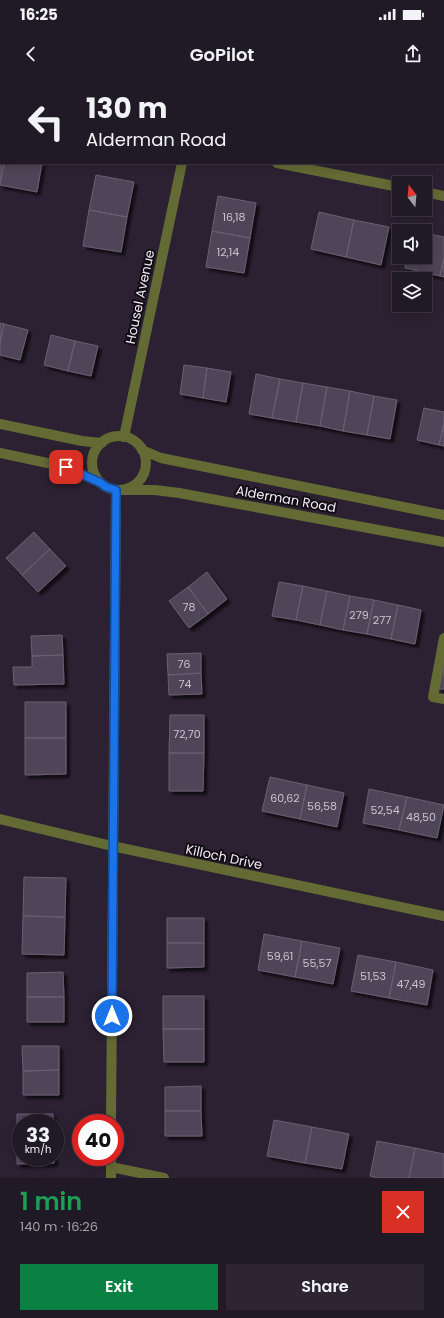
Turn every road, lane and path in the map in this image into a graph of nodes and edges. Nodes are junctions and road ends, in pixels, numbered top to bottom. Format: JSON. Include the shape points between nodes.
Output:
{"nodes":[{"id":1,"x":182,"y":164,"type":"edge"},
{"id":2,"x":282,"y":164,"type":"edge"},
{"id":3,"x":392,"y":186,"type":"edge"},
{"id":4,"x":432,"y":193,"type":"edge"},
{"id":5,"x":444,"y":196,"type":"edge"},
{"id":6,"x":0,"y":424,"type":"edge"},
{"id":7,"x":124,"y":437,"type":"junction"},
{"id":8,"x":102,"y":443,"type":"junction"},
{"id":9,"x":142,"y":450,"type":"junction"},
{"id":10,"x":0,"y":453,"type":"edge"},
{"id":11,"x":101,"y":483,"type":"junction"},
{"id":12,"x":119,"y":490,"type":"junction"},
{"id":13,"x":444,"y":515,"type":"edge"},
{"id":14,"x":444,"y":542,"type":"edge"},
{"id":15,"x":444,"y":638,"type":"edge"},
{"id":16,"x":444,"y":698,"type":"edge"},
{"id":17,"x":0,"y":819,"type":"edge"},
{"id":18,"x":112,"y":846,"type":"junction"},
{"id":19,"x":444,"y":916,"type":"edge"},
{"id":20,"x":111,"y":1114,"type":"edge"},
{"id":21,"x":111,"y":1166,"type":"edge"},
{"id":22,"x":124,"y":1166,"type":"edge"},
{"id":23,"x":111,"y":1178,"type":"edge"},
{"id":24,"x":164,"y":1178,"type":"edge"}],
"edges":[{"from":1,"to":7,"type":"street","name":"Housel Avenue"},
{"from":2,"to":3,"type":"street"},
{"from":4,"to":5,"type":"street"},
{"from":6,"to":8,"type":"street"},
{"from":7,"to":8,"type":"street","via":[[110,438]]},
{"from":7,"to":9,"type":"street","via":[[136,443]]},
{"from":8,"to":11,"type":"street","via":[[95,450],[92,466]]},
{"from":9,"to":12,"type":"street","via":[[146,458],[143,475],[131,487]]},
{"from":9,"to":13,"type":"street","name":"Alderman Road","via":[[161,458]]},
{"from":10,"to":11,"type":"street","via":[[66,467]]},
{"from":11,"to":12,"type":"street"},
{"from":12,"to":14,"type":"street","name":"Alderman Road","via":[[180,493]]},
{"from":12,"to":18,"type":"street"},
{"from":15,"to":16,"type":"street","via":[[433,697]]},
{"from":17,"to":18,"type":"street","name":"Killoch Drive"},
{"from":18,"to":19,"type":"street","name":"Killoch Drive"},
{"from":18,"to":20,"type":"street"},
{"from":21,"to":23,"type":"street"},
{"from":22,"to":24,"type":"street"}]}
